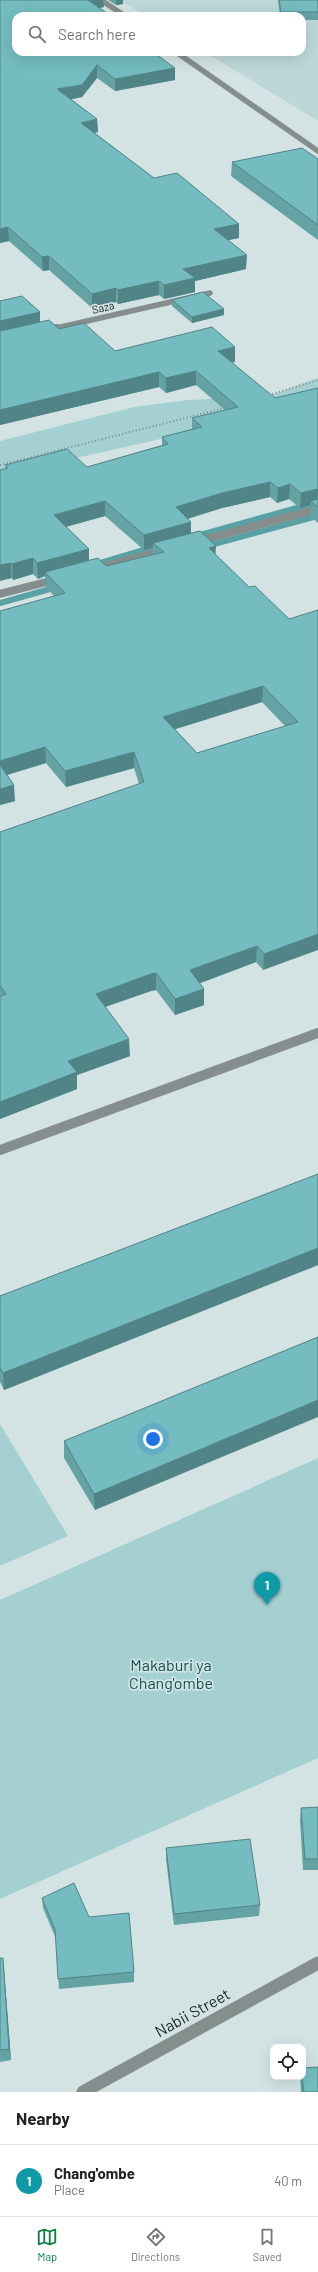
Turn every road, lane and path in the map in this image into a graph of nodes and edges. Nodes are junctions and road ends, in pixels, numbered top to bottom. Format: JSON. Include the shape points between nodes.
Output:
{"nodes":[{"id":1,"x":101,"y":0,"type":"edge"},
{"id":2,"x":118,"y":12,"type":"edge"},
{"id":3,"x":182,"y":56,"type":"edge"},
{"id":4,"x":318,"y":150,"type":"edge"},
{"id":5,"x":210,"y":293,"type":"dead end"},
{"id":6,"x":39,"y":332,"type":"edge"},
{"id":7,"x":318,"y":380,"type":"edge"},
{"id":8,"x":265,"y":396,"type":"edge"},
{"id":9,"x":227,"y":407,"type":"edge"},
{"id":10,"x":0,"y":464,"type":"edge"},
{"id":11,"x":318,"y":509,"type":"edge"},
{"id":12,"x":189,"y":544,"type":"edge"},
{"id":13,"x":174,"y":548,"type":"edge"},
{"id":14,"x":83,"y":572,"type":"edge"},
{"id":15,"x":68,"y":576,"type":"edge"},
{"id":16,"x":0,"y":594,"type":"edge"},
{"id":17,"x":318,"y":1033,"type":"edge"},
{"id":18,"x":0,"y":1150,"type":"edge"},
{"id":19,"x":318,"y":1964,"type":"edge"},
{"id":20,"x":82,"y":2092,"type":"edge"}],
"edges":[{"from":1,"to":2,"type":"street"},
{"from":3,"to":4,"type":"street"},
{"from":5,"to":6,"type":"street","name":"Saza"},
{"from":7,"to":8,"type":"path"},
{"from":9,"to":10,"type":"path"},
{"from":11,"to":12,"type":"street"},
{"from":13,"to":14,"type":"street"},
{"from":15,"to":16,"type":"street"},
{"from":17,"to":18,"type":"street"},
{"from":19,"to":20,"type":"street","name":"Nabii Street"}]}
